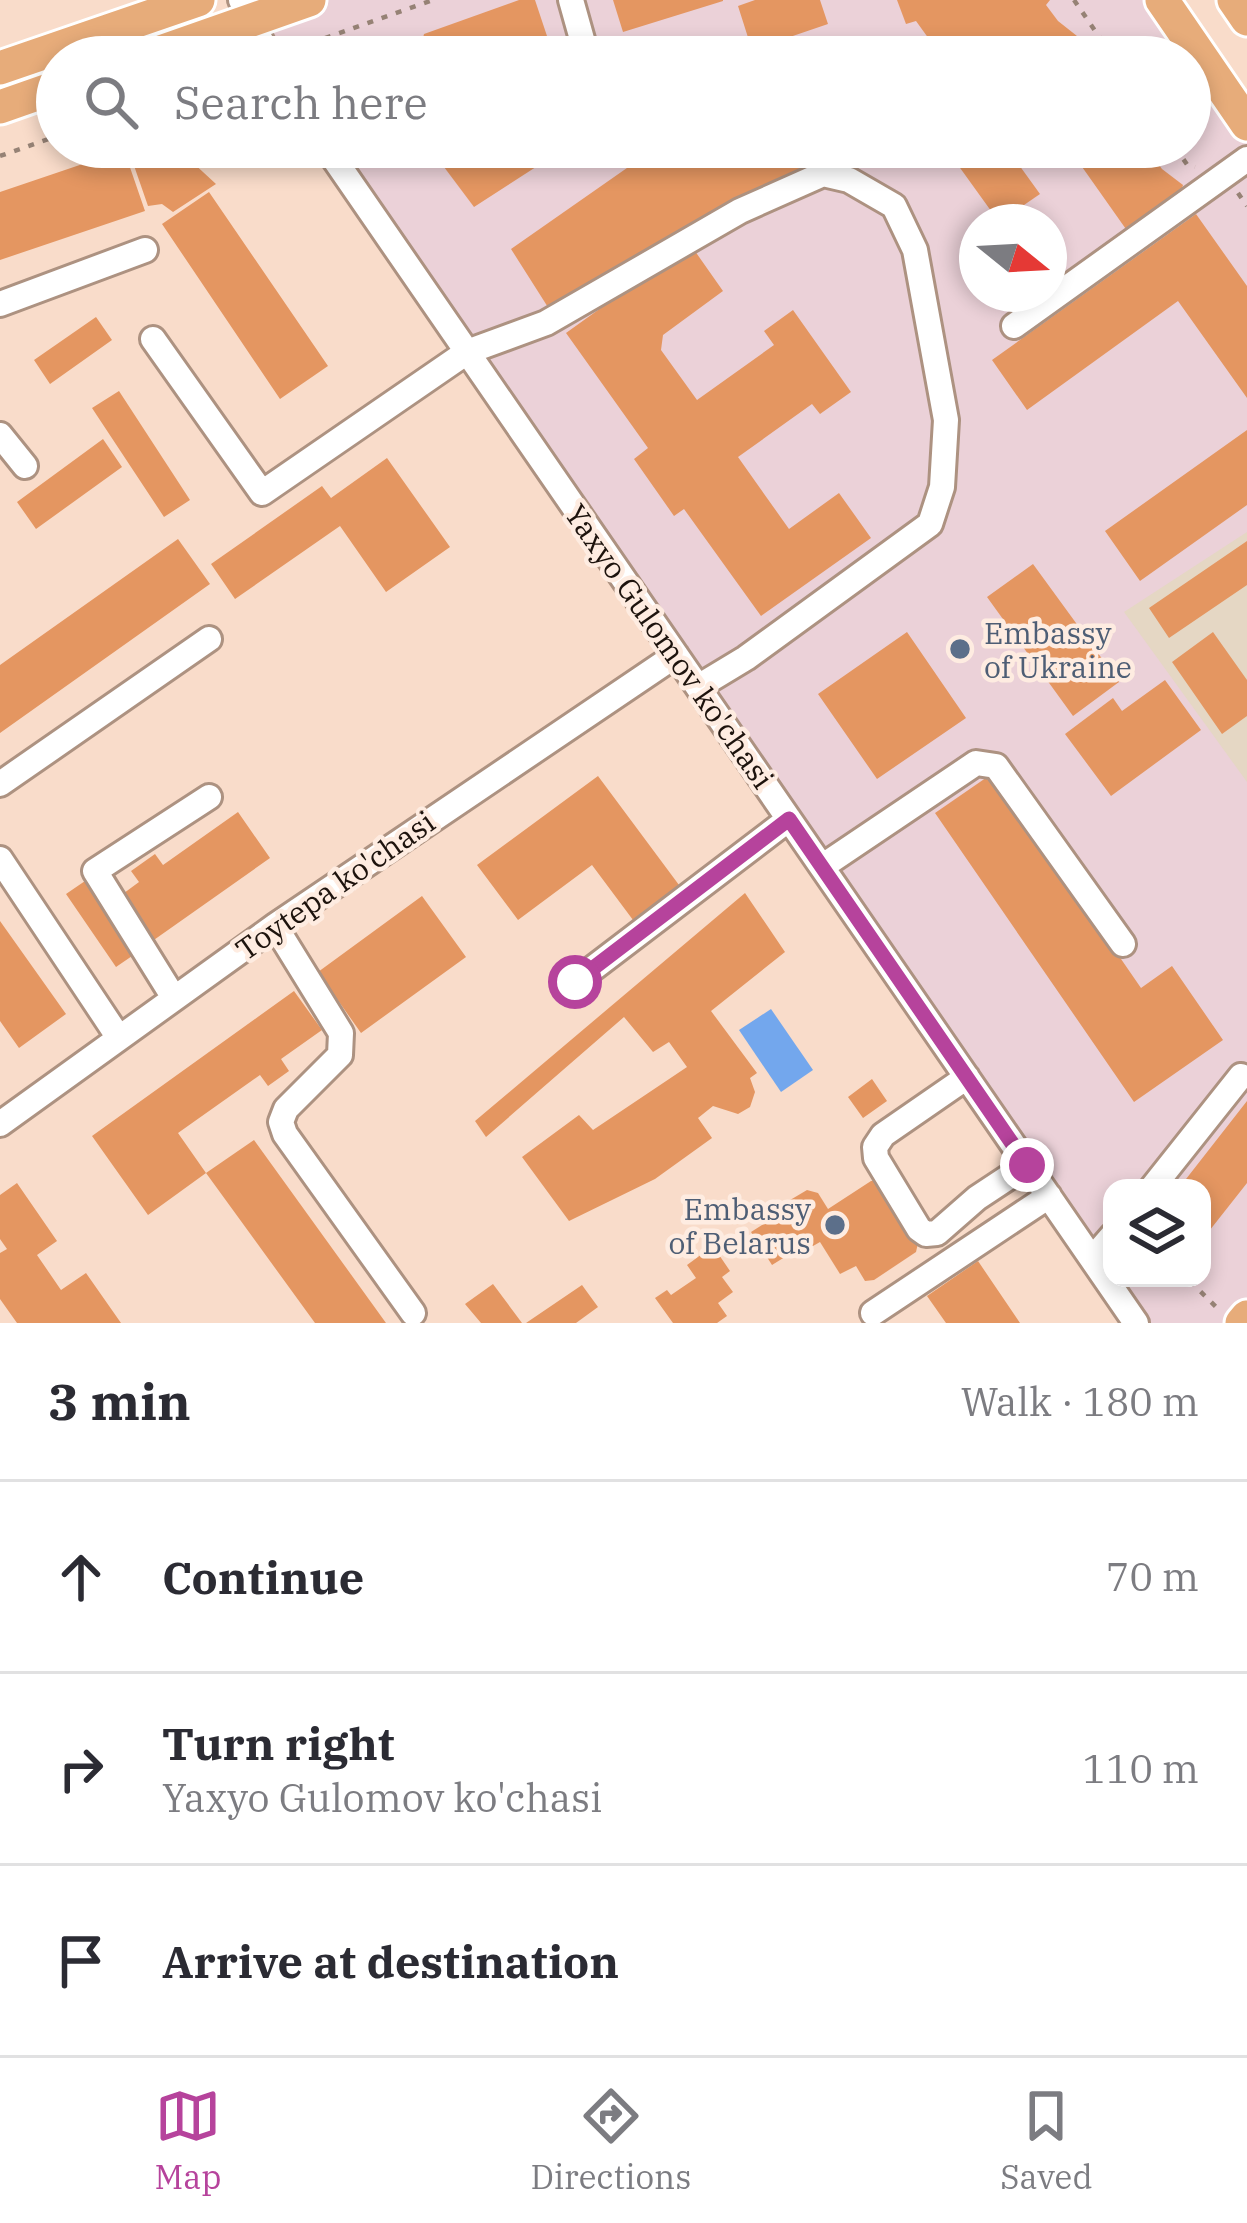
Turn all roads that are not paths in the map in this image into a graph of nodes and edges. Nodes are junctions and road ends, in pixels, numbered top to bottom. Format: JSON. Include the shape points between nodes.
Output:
{"nodes":[{"id":1,"x":198,"y":0,"type":"edge"},
{"id":2,"x":310,"y":0,"type":"edge"},
{"id":3,"x":571,"y":0,"type":"edge"},
{"id":4,"x":1162,"y":0,"type":"edge"},
{"id":5,"x":1234,"y":0,"type":"edge"},
{"id":6,"x":246,"y":10,"type":"edge"},
{"id":7,"x":1247,"y":19,"type":"edge"},
{"id":8,"x":93,"y":36,"type":"edge"},
{"id":9,"x":191,"y":36,"type":"edge"},
{"id":10,"x":581,"y":36,"type":"edge"},
{"id":11,"x":1187,"y":36,"type":"edge"},
{"id":12,"x":36,"y":56,"type":"edge"},
{"id":13,"x":0,"y":68,"type":"edge"},
{"id":14,"x":1211,"y":71,"type":"edge"},
{"id":15,"x":36,"y":94,"type":"edge"},
{"id":16,"x":0,"y":107,"type":"edge"},
{"id":17,"x":1247,"y":124,"type":"edge"},
{"id":18,"x":1247,"y":158,"type":"edge"},
{"id":19,"x":340,"y":168,"type":"edge"},
{"id":20,"x":145,"y":250,"type":"dead end"},
{"id":21,"x":0,"y":304,"type":"edge"},
{"id":22,"x":1014,"y":326,"type":"dead end"},
{"id":23,"x":153,"y":338,"type":"dead end"},
{"id":24,"x":467,"y":352,"type":"junction"},
{"id":25,"x":0,"y":435,"type":"edge"},
{"id":26,"x":25,"y":466,"type":"dead end"},
{"id":27,"x":208,"y":639,"type":"dead end"},
{"id":28,"x":676,"y":655,"type":"junction"},
{"id":29,"x":698,"y":687,"type":"junction"},
{"id":30,"x":0,"y":784,"type":"edge"},
{"id":31,"x":209,"y":797,"type":"dead end"},
{"id":32,"x":789,"y":819,"type":"junction"},
{"id":33,"x":0,"y":859,"type":"edge"},
{"id":34,"x":823,"y":866,"type":"junction"},
{"id":35,"x":274,"y":926,"type":"junction"},
{"id":36,"x":1123,"y":944,"type":"dead end"},
{"id":37,"x":575,"y":982,"type":"dead end"},
{"id":38,"x":174,"y":998,"type":"junction"},
{"id":39,"x":119,"y":1038,"type":"junction"},
{"id":40,"x":1241,"y":1076,"type":"dead end"},
{"id":41,"x":967,"y":1077,"type":"junction"},
{"id":42,"x":2,"y":1119,"type":"edge"},
{"id":43,"x":1027,"y":1165,"type":"junction"},
{"id":44,"x":1159,"y":1179,"type":"edge"},
{"id":45,"x":1049,"y":1196,"type":"junction"},
{"id":46,"x":1103,"y":1246,"type":"edge"},
{"id":47,"x":1092,"y":1258,"type":"junction"},
{"id":48,"x":413,"y":1313,"type":"dead end"},
{"id":49,"x":873,"y":1313,"type":"dead end"},
{"id":50,"x":1136,"y":1323,"type":"edge"}],
"edges":[{"from":1,"to":8,"type":"main road"},
{"from":2,"to":6,"type":"main road"},
{"from":3,"to":10,"type":"street"},
{"from":4,"to":11,"type":"main road"},
{"from":5,"to":7,"type":"main road"},
{"from":6,"to":9,"type":"main road"},
{"from":12,"to":13,"type":"main road"},
{"from":14,"to":17,"type":"main road"},
{"from":15,"to":16,"type":"main road"},
{"from":18,"to":22,"type":"street"},
{"from":19,"to":24,"type":"street","name":"Yaxyo Gulomov ko'chasi"},
{"from":20,"to":21,"type":"street"},
{"from":23,"to":24,"type":"street","via":[[262,494]]},
{"from":24,"to":28,"type":"street","name":"Yaxyo Gulomov ko'chasi"},
{"from":24,"to":29,"type":"street","via":[[546,323],[740,211],[823,174],[894,206],[915,250],[946,420],[942,487],[930,524]]},
{"from":25,"to":26,"type":"street"},
{"from":27,"to":30,"type":"street"},
{"from":28,"to":29,"type":"street","name":"Yaxyo Gulomov ko'chasi"},
{"from":28,"to":35,"type":"street","name":"Toytepa ko'chasi"},
{"from":29,"to":32,"type":"street","name":"Yaxyo Gulomov ko'chasi"},
{"from":31,"to":38,"type":"street","via":[[95,871]]},
{"from":32,"to":34,"type":"street","name":"Yaxyo Gulomov ko'chasi"},
{"from":32,"to":37,"type":"street"},
{"from":33,"to":39,"type":"street"},
{"from":34,"to":36,"type":"street","via":[[985,763],[995,766]]},
{"from":34,"to":41,"type":"street","name":"Yaxyo Gulomov ko'chasi"},
{"from":35,"to":38,"type":"street","name":"Toytepa ko'chasi"},
{"from":35,"to":48,"type":"street","via":[[343,1044],[280,1122]]},
{"from":38,"to":39,"type":"street","name":"Toytepa ko'chasi"},
{"from":39,"to":42,"type":"street","name":"Toytepa ko'chasi"},
{"from":40,"to":44,"type":"street"},
{"from":41,"to":43,"type":"street","name":"Yaxyo Gulomov ko'chasi"},
{"from":41,"to":43,"type":"street","via":[[875,1147],[919,1229],[937,1233]]},
{"from":43,"to":45,"type":"street","name":"Yaxyo Gulomov ko'chasi"},
{"from":45,"to":47,"type":"street","name":"Yaxyo Gulomov ko'chasi"},
{"from":45,"to":49,"type":"street"},
{"from":46,"to":47,"type":"street"},
{"from":47,"to":50,"type":"street","name":"Yaxyo Gulomov ko'chasi"}]}
